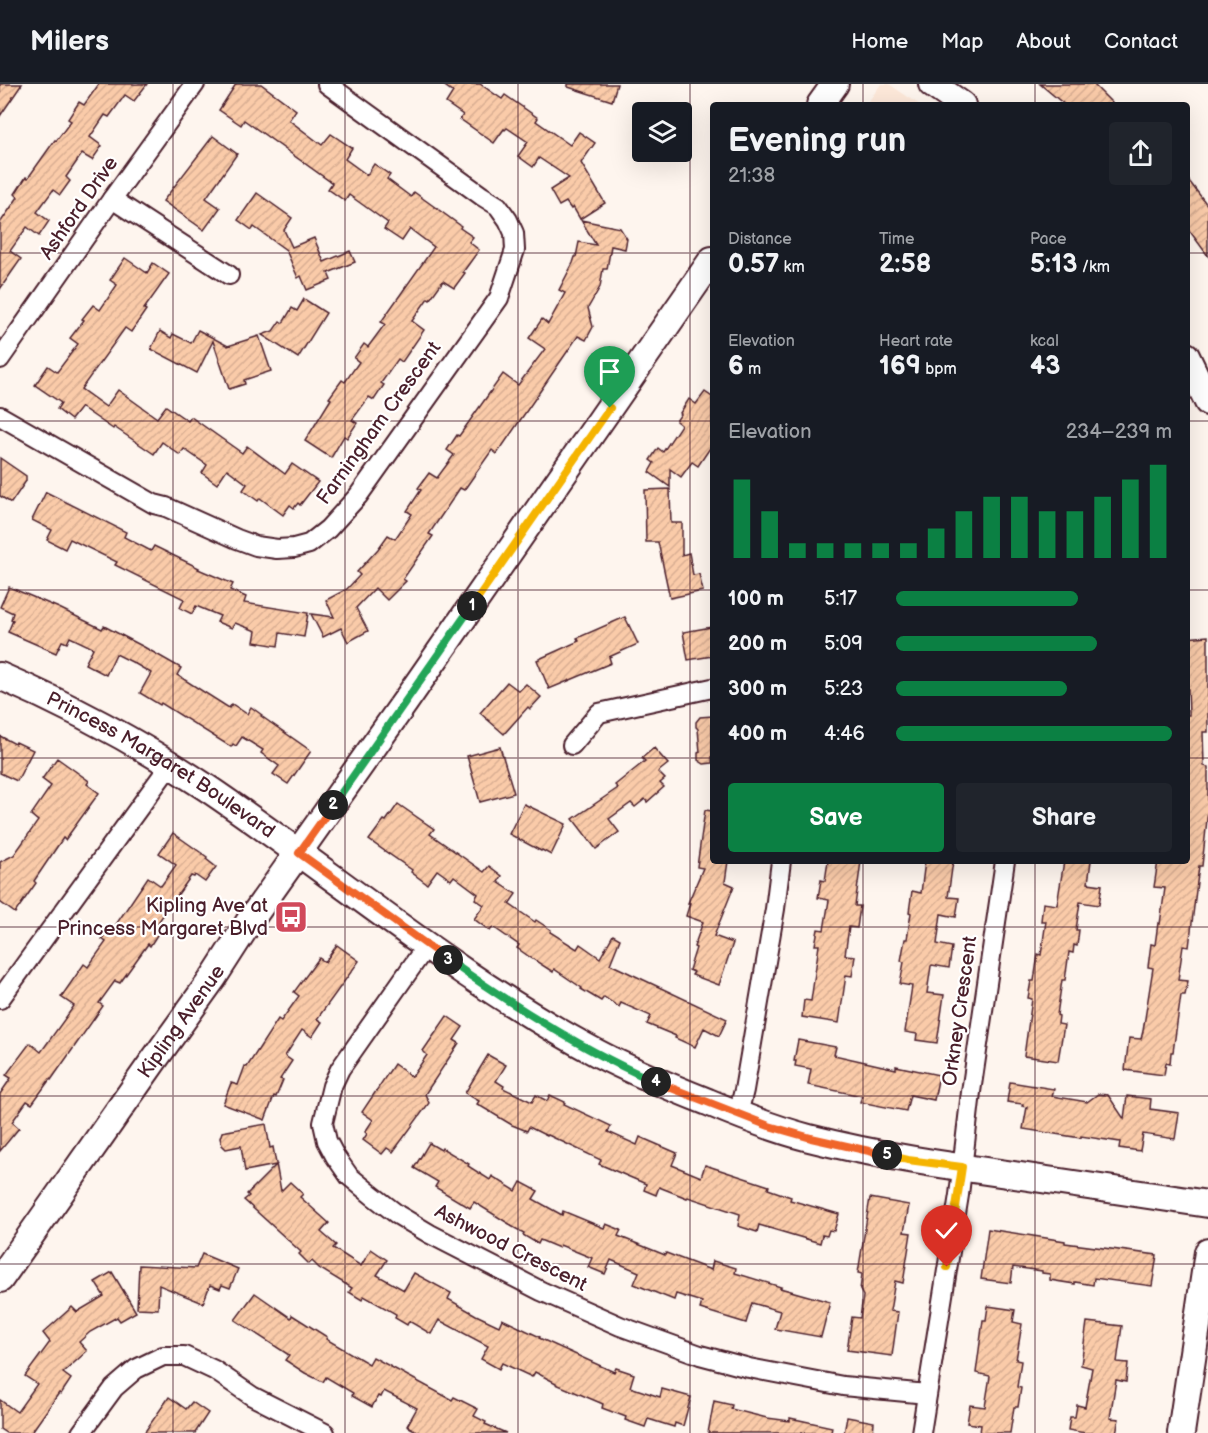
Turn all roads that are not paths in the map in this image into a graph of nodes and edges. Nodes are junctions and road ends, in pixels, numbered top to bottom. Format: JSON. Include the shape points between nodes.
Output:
{"nodes":[{"id":1,"x":195,"y":84,"type":"edge"},
{"id":2,"x":327,"y":84,"type":"edge"},
{"id":3,"x":835,"y":84,"type":"edge"},
{"id":4,"x":932,"y":84,"type":"edge"},
{"id":5,"x":822,"y":102,"type":"edge"},
{"id":6,"x":958,"y":102,"type":"edge"},
{"id":7,"x":112,"y":199,"type":"junction"},
{"id":8,"x":710,"y":263,"type":"edge"},
{"id":9,"x":229,"y":275,"type":"dead end"},
{"id":10,"x":0,"y":358,"type":"edge"},
{"id":11,"x":1190,"y":364,"type":"edge"},
{"id":12,"x":1208,"y":402,"type":"edge"},
{"id":13,"x":0,"y":416,"type":"edge"},
{"id":14,"x":0,"y":676,"type":"edge"},
{"id":15,"x":710,"y":688,"type":"edge"},
{"id":16,"x":572,"y":745,"type":"dead end"},
{"id":17,"x":170,"y":765,"type":"junction"},
{"id":18,"x":299,"y":853,"type":"junction"},
{"id":19,"x":782,"y":864,"type":"edge"},
{"id":20,"x":1005,"y":864,"type":"edge"},
{"id":21,"x":427,"y":945,"type":"junction"},
{"id":22,"x":0,"y":999,"type":"edge"},
{"id":23,"x":738,"y":1114,"type":"junction"},
{"id":24,"x":962,"y":1167,"type":"junction"},
{"id":25,"x":1208,"y":1204,"type":"edge"},
{"id":26,"x":1208,"y":1252,"type":"edge"},
{"id":27,"x":0,"y":1279,"type":"edge"},
{"id":28,"x":927,"y":1394,"type":"junction"},
{"id":29,"x":81,"y":1433,"type":"edge"},
{"id":30,"x":325,"y":1433,"type":"edge"},
{"id":31,"x":921,"y":1433,"type":"edge"},
{"id":32,"x":1181,"y":1433,"type":"edge"}],
"edges":[{"from":1,"to":7,"type":"street","name":"Ashford Drive"},
{"from":2,"to":13,"type":"street","name":"Farningham Crescent","via":[[498,206],[514,233],[515,250],[499,298],[358,496],[328,529],[309,544],[294,548],[256,546],[154,504]]},
{"from":3,"to":5,"type":"street"},
{"from":4,"to":6,"type":"street"},
{"from":7,"to":9,"type":"street"},
{"from":7,"to":10,"type":"street","name":"Ashford Drive"},
{"from":8,"to":18,"type":"street","name":"Kipling Avenue"},
{"from":11,"to":12,"type":"street"},
{"from":14,"to":17,"type":"street","name":"Princess Margaret Boulevard","via":[[79,712]]},
{"from":15,"to":16,"type":"street","via":[[599,713]]},
{"from":17,"to":18,"type":"street","name":"Princess Margaret Boulevard"},
{"from":17,"to":22,"type":"street"},
{"from":18,"to":21,"type":"street","name":"Princess Margaret Boulevard"},
{"from":18,"to":27,"type":"street","name":"Kipling Avenue"},
{"from":19,"to":23,"type":"street"},
{"from":20,"to":24,"type":"street","name":"Orkney Crescent"},
{"from":21,"to":23,"type":"street","name":"Princess Margaret Boulevard","via":[[484,985],[598,1053],[654,1081]]},
{"from":21,"to":28,"type":"street","name":"Ashwood Crescent","via":[[332,1086],[323,1123],[327,1141],[349,1176],[398,1215],[430,1234],[508,1276],[620,1326],[749,1368],[843,1386]]},
{"from":23,"to":24,"type":"street","name":"Princess Margaret Boulevard","via":[[811,1138],[908,1160]]},
{"from":24,"to":25,"type":"street","name":"Princess Margaret Boulevard"},
{"from":24,"to":28,"type":"street","name":"Orkney Crescent"},
{"from":26,"to":32,"type":"street"},
{"from":28,"to":31,"type":"street","name":"Orkney Crescent"},
{"from":29,"to":30,"type":"street","via":[[114,1388],[136,1369],[163,1356],[184,1356],[214,1370],[252,1396]]}]}
